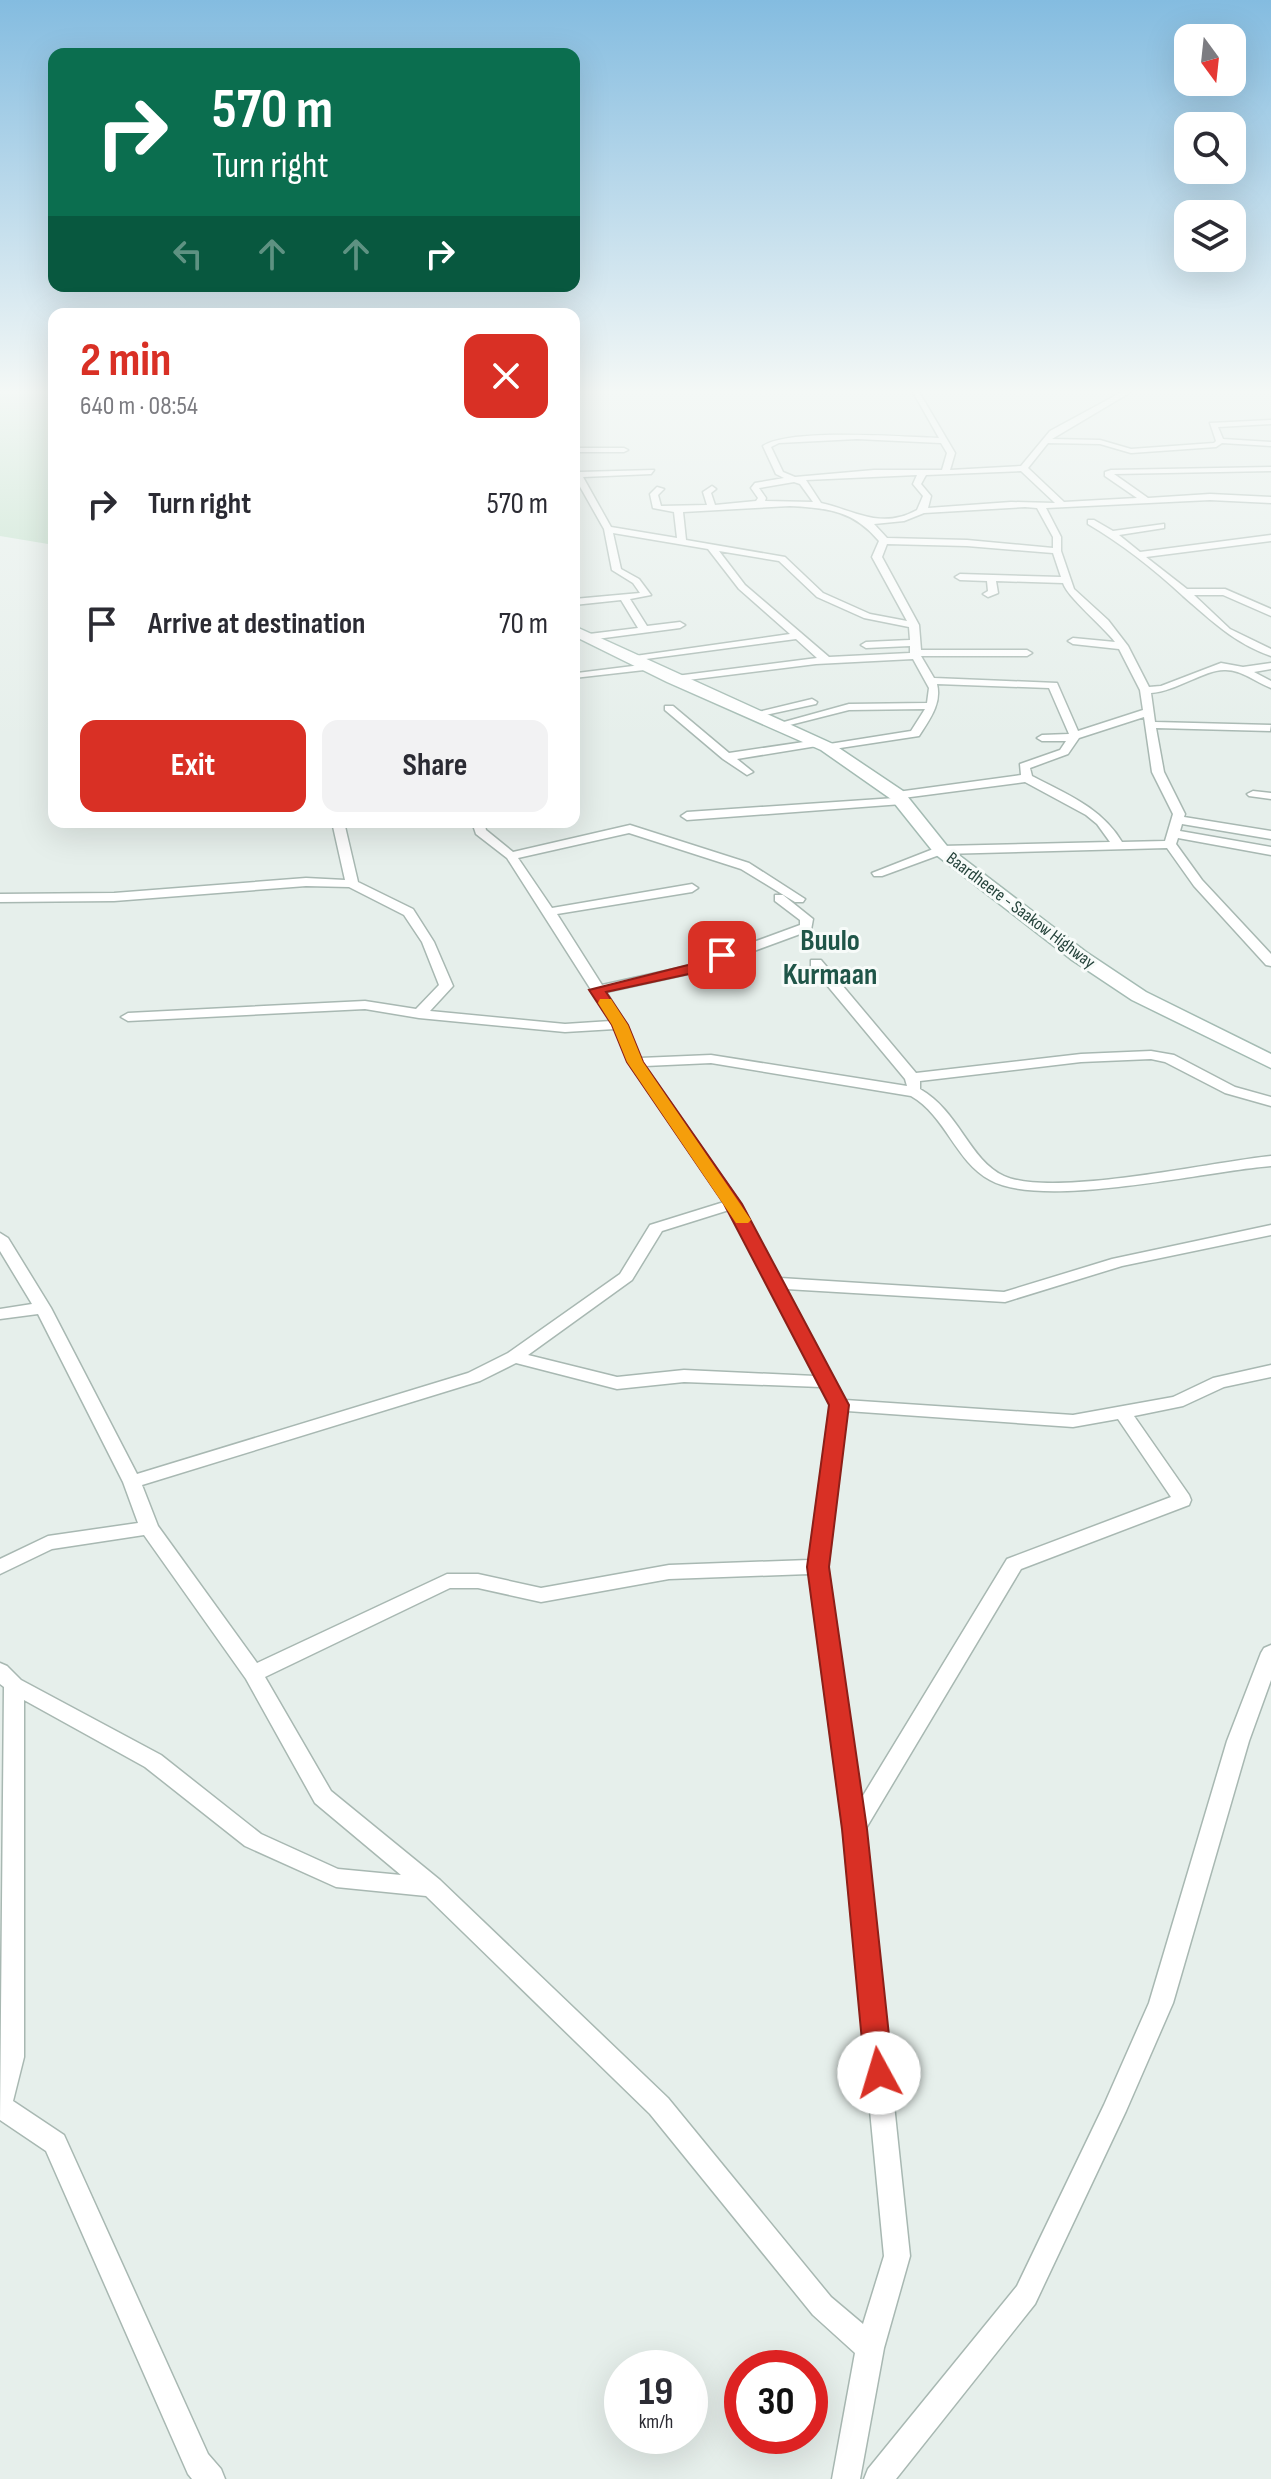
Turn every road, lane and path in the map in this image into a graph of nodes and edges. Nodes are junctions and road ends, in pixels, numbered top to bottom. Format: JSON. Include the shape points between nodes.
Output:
{"nodes":[{"id":1,"x":596,"y":508,"type":"edge"},
{"id":2,"x":657,"y":508,"type":"edge"},
{"id":3,"x":727,"y":508,"type":"edge"},
{"id":4,"x":830,"y":508,"type":"edge"},
{"id":5,"x":985,"y":508,"type":"edge"},
{"id":6,"x":1041,"y":508,"type":"edge"},
{"id":7,"x":712,"y":509,"type":"joint"},
{"id":8,"x":678,"y":510,"type":"junction"},
{"id":9,"x":922,"y":510,"type":"joint"},
{"id":10,"x":1091,"y":522,"type":"dead end"},
{"id":11,"x":865,"y":523,"type":"junction"},
{"id":12,"x":1161,"y":526,"type":"dead end"},
{"id":13,"x":608,"y":529,"type":"junction"},
{"id":14,"x":1112,"y":534,"type":"junction"},
{"id":15,"x":1271,"y":538,"type":"edge"},
{"id":16,"x":884,"y":541,"type":"junction"},
{"id":17,"x":682,"y":543,"type":"junction"},
{"id":18,"x":712,"y":548,"type":"junction"},
{"id":19,"x":1057,"y":551,"type":"junction"},
{"id":20,"x":1137,"y":555,"type":"junction"},
{"id":21,"x":960,"y":577,"type":"dead end"},
{"id":22,"x":991,"y":578,"type":"junction"},
{"id":23,"x":1066,"y":580,"type":"junction"},
{"id":24,"x":1185,"y":592,"type":"junction"},
{"id":25,"x":988,"y":594,"type":"dead end"},
{"id":26,"x":624,"y":598,"type":"junction"},
{"id":27,"x":580,"y":602,"type":"edge"},
{"id":28,"x":1271,"y":613,"type":"edge"},
{"id":29,"x":680,"y":625,"type":"dead end"},
{"id":30,"x":914,"y":625,"type":"junction"},
{"id":31,"x":644,"y":630,"type":"junction"},
{"id":32,"x":582,"y":634,"type":"edge"},
{"id":33,"x":800,"y":636,"type":"junction"},
{"id":34,"x":1073,"y":641,"type":"dead end"},
{"id":35,"x":866,"y":645,"type":"dead end"},
{"id":36,"x":1123,"y":646,"type":"junction"},
{"id":37,"x":915,"y":651,"type":"junction"},
{"id":38,"x":1027,"y":653,"type":"dead end"},
{"id":39,"x":1271,"y":653,"type":"edge"},
{"id":40,"x":828,"y":662,"type":"junction"},
{"id":41,"x":642,"y":663,"type":"junction"},
{"id":42,"x":1271,"y":666,"type":"edge"},
{"id":43,"x":1243,"y":670,"type":"junction"},
{"id":44,"x":580,"y":675,"type":"edge"},
{"id":45,"x":672,"y":679,"type":"junction"},
{"id":46,"x":931,"y":681,"type":"junction"},
{"id":47,"x":1271,"y":685,"type":"edge"},
{"id":48,"x":1145,"y":690,"type":"junction"},
{"id":49,"x":812,"y":702,"type":"dead end"},
{"id":50,"x":932,"y":706,"type":"junction"},
{"id":51,"x":669,"y":708,"type":"dead end"},
{"id":52,"x":751,"y":715,"type":"junction"},
{"id":53,"x":1150,"y":719,"type":"junction"},
{"id":54,"x":778,"y":725,"type":"junction"},
{"id":55,"x":1270,"y":728,"type":"edge"},
{"id":56,"x":1075,"y":736,"type":"junction"},
{"id":57,"x":1042,"y":738,"type":"dead end"},
{"id":58,"x":822,"y":745,"type":"junction"},
{"id":59,"x":728,"y":757,"type":"junction"},
{"id":60,"x":747,"y":772,"type":"dead end"},
{"id":61,"x":1027,"y":778,"type":"junction"},
{"id":62,"x":1253,"y":794,"type":"dead end"},
{"id":63,"x":1271,"y":796,"type":"edge"},
{"id":64,"x":900,"y":798,"type":"junction"},
{"id":65,"x":687,"y":816,"type":"dead end"},
{"id":66,"x":1179,"y":820,"type":"junction"},
{"id":67,"x":339,"y":828,"type":"edge"},
{"id":68,"x":479,"y":828,"type":"edge"},
{"id":69,"x":1271,"y":835,"type":"edge"},
{"id":70,"x":1172,"y":839,"type":"junction"},
{"id":71,"x":1117,"y":844,"type":"junction"},
{"id":72,"x":941,"y":850,"type":"junction"},
{"id":73,"x":1271,"y":851,"type":"edge"},
{"id":74,"x":511,"y":856,"type":"junction"},
{"id":75,"x":878,"y":873,"type":"dead end"},
{"id":76,"x":754,"y":883,"type":"dead end"},
{"id":77,"x":352,"y":884,"type":"junction"},
{"id":78,"x":692,"y":888,"type":"dead end"},
{"id":79,"x":0,"y":898,"type":"edge"},
{"id":80,"x":799,"y":899,"type":"dead end"},
{"id":81,"x":549,"y":912,"type":"junction"},
{"id":82,"x":1271,"y":962,"type":"edge"},
{"id":83,"x":816,"y":963,"type":"dead end"},
{"id":84,"x":597,"y":990,"type":"junction"},
{"id":85,"x":419,"y":1014,"type":"junction"},
{"id":86,"x":128,"y":1017,"type":"dead end"},
{"id":87,"x":620,"y":1025,"type":"junction"},
{"id":88,"x":635,"y":1062,"type":"junction"},
{"id":89,"x":1271,"y":1062,"type":"edge"},
{"id":90,"x":914,"y":1085,"type":"junction"},
{"id":91,"x":1271,"y":1102,"type":"edge"},
{"id":92,"x":1271,"y":1161,"type":"edge"},
{"id":93,"x":733,"y":1204,"type":"junction"},
{"id":94,"x":1271,"y":1230,"type":"edge"},
{"id":95,"x":0,"y":1238,"type":"edge"},
{"id":96,"x":777,"y":1283,"type":"junction"},
{"id":97,"x":43,"y":1308,"type":"junction"},
{"id":98,"x":0,"y":1314,"type":"edge"},
{"id":99,"x":514,"y":1357,"type":"junction"},
{"id":100,"x":1271,"y":1371,"type":"edge"},
{"id":101,"x":824,"y":1382,"type":"junction"},
{"id":102,"x":839,"y":1405,"type":"junction"},
{"id":103,"x":1123,"y":1413,"type":"junction"},
{"id":104,"x":132,"y":1482,"type":"junction"},
{"id":105,"x":149,"y":1528,"type":"junction"},
{"id":106,"x":0,"y":1567,"type":"edge"},
{"id":107,"x":818,"y":1567,"type":"junction"},
{"id":108,"x":1271,"y":1653,"type":"edge"},
{"id":109,"x":253,"y":1674,"type":"junction"},
{"id":110,"x":7,"y":1678,"type":"edge"},
{"id":111,"x":854,"y":1829,"type":"junction"},
{"id":112,"x":432,"y":1887,"type":"junction"},
{"id":113,"x":0,"y":2105,"type":"edge"},
{"id":114,"x":870,"y":2348,"type":"junction"},
{"id":115,"x":211,"y":2479,"type":"edge"},
{"id":116,"x":846,"y":2479,"type":"edge"},
{"id":117,"x":878,"y":2479,"type":"edge"}],
"edges":[{"from":1,"to":13,"type":"street"},
{"from":2,"to":8,"type":"street"},
{"from":3,"to":7,"type":"street"},
{"from":4,"to":11,"type":"street"},
{"from":5,"to":9,"type":"street"},
{"from":6,"to":19,"type":"street","via":[[1057,537]]},
{"from":7,"to":8,"type":"street"},
{"from":8,"to":17,"type":"street"},
{"from":9,"to":11,"type":"street","via":[[914,517]]},
{"from":10,"to":14,"type":"street"},
{"from":11,"to":16,"type":"street"},
{"from":12,"to":14,"type":"street"},
{"from":13,"to":17,"type":"street"},
{"from":13,"to":26,"type":"street","via":[[617,570],[646,593]]},
{"from":14,"to":20,"type":"street"},
{"from":15,"to":20,"type":"street"},
{"from":16,"to":19,"type":"street"},
{"from":16,"to":30,"type":"street","via":[[877,557]]},
{"from":17,"to":18,"type":"street"},
{"from":18,"to":30,"type":"street","via":[[782,559],[820,595],[867,616]]},
{"from":18,"to":33,"type":"street","via":[[742,587]]},
{"from":19,"to":23,"type":"street"},
{"from":20,"to":24,"type":"street"},
{"from":21,"to":22,"type":"street"},
{"from":22,"to":23,"type":"street"},
{"from":22,"to":25,"type":"street","via":[[993,593]]},
{"from":23,"to":36,"type":"street"},
{"from":24,"to":28,"type":"street","via":[[1225,592]]},
{"from":24,"to":39,"type":"street","via":[[1227,631]]},
{"from":26,"to":27,"type":"street"},
{"from":26,"to":31,"type":"street"},
{"from":29,"to":31,"type":"street"},
{"from":30,"to":37,"type":"street"},
{"from":31,"to":32,"type":"street"},
{"from":32,"to":41,"type":"main road","name":"Baardheere - Saakow Highway"},
{"from":33,"to":40,"type":"street"},
{"from":33,"to":41,"type":"street"},
{"from":34,"to":36,"type":"street"},
{"from":35,"to":37,"type":"street"},
{"from":36,"to":48,"type":"street"},
{"from":37,"to":38,"type":"street"},
{"from":37,"to":40,"type":"street"},
{"from":37,"to":46,"type":"street"},
{"from":40,"to":45,"type":"street"},
{"from":41,"to":44,"type":"street"},
{"from":41,"to":45,"type":"main road","name":"Baardheere - Saakow Highway"},
{"from":42,"to":43,"type":"street"},
{"from":43,"to":47,"type":"street"},
{"from":43,"to":48,"type":"street","via":[[1221,666],[1163,689]]},
{"from":45,"to":52,"type":"main road","name":"Baardheere - Saakow Highway"},
{"from":46,"to":50,"type":"street"},
{"from":46,"to":56,"type":"street","via":[[1053,685]]},
{"from":48,"to":53,"type":"street"},
{"from":49,"to":52,"type":"street"},
{"from":50,"to":54,"type":"street","via":[[849,707]]},
{"from":50,"to":58,"type":"street","via":[[915,734]]},
{"from":51,"to":59,"type":"street"},
{"from":52,"to":54,"type":"main road","name":"Baardheere - Saakow Highway"},
{"from":53,"to":55,"type":"street"},
{"from":53,"to":56,"type":"street"},
{"from":53,"to":66,"type":"street","via":[[1158,772]]},
{"from":54,"to":58,"type":"main road","name":"Baardheere - Saakow Highway"},
{"from":56,"to":57,"type":"street"},
{"from":56,"to":61,"type":"street","via":[[1064,752],[1024,766]]},
{"from":58,"to":59,"type":"street"},
{"from":58,"to":64,"type":"main road","name":"Baardheere - Saakow Highway"},
{"from":59,"to":60,"type":"street"},
{"from":61,"to":64,"type":"street"},
{"from":61,"to":71,"type":"street","via":[[1098,817]]},
{"from":62,"to":63,"type":"street"},
{"from":64,"to":65,"type":"street"},
{"from":64,"to":72,"type":"main road","name":"Baardheere - Saakow Highway"},
{"from":66,"to":69,"type":"street"},
{"from":66,"to":70,"type":"street"},
{"from":67,"to":77,"type":"street"},
{"from":68,"to":74,"type":"street"},
{"from":70,"to":71,"type":"street"},
{"from":70,"to":73,"type":"street"},
{"from":70,"to":82,"type":"street","via":[[1198,883]]},
{"from":71,"to":72,"type":"street"},
{"from":72,"to":75,"type":"street"},
{"from":72,"to":89,"type":"main road","name":"Baardheere - Saakow Highway","via":[[1139,996]]},
{"from":74,"to":80,"type":"street","via":[[630,829],[745,866]]},
{"from":74,"to":81,"type":"street"},
{"from":76,"to":84,"type":"street","via":[[802,913],[806,927],[692,969]]},
{"from":77,"to":79,"type":"street","via":[[317,879],[71,900]]},
{"from":77,"to":85,"type":"street","via":[[409,912],[428,942],[446,986]]},
{"from":78,"to":81,"type":"street"},
{"from":81,"to":84,"type":"street"},
{"from":83,"to":90,"type":"street"},
{"from":84,"to":87,"type":"street"},
{"from":85,"to":86,"type":"street","via":[[365,1005]]},
{"from":85,"to":87,"type":"street","via":[[565,1028]]},
{"from":87,"to":88,"type":"street"},
{"from":88,"to":90,"type":"street","via":[[711,1059]]},
{"from":88,"to":93,"type":"street"},
{"from":90,"to":91,"type":"street","via":[[1081,1058],[1151,1055]]},
{"from":90,"to":92,"type":"street","via":[[939,1106],[978,1163],[998,1179],[1022,1187],[1061,1187]]},
{"from":93,"to":96,"type":"street"},
{"from":93,"to":99,"type":"street","via":[[656,1228],[626,1277]]},
{"from":94,"to":96,"type":"street","via":[[1118,1262],[1005,1297]]},
{"from":95,"to":97,"type":"street"},
{"from":96,"to":101,"type":"street"},
{"from":97,"to":98,"type":"street"},
{"from":97,"to":104,"type":"street"},
{"from":99,"to":101,"type":"street","via":[[617,1383],[684,1376]]},
{"from":99,"to":104,"type":"street","via":[[474,1377]]},
{"from":100,"to":103,"type":"street","via":[[1219,1382],[1177,1402]]},
{"from":101,"to":102,"type":"street"},
{"from":102,"to":103,"type":"street","via":[[1073,1421]]},
{"from":102,"to":107,"type":"street"},
{"from":103,"to":111,"type":"street","via":[[1182,1500],[1014,1564]]},
{"from":104,"to":105,"type":"street"},
{"from":105,"to":106,"type":"street","via":[[48,1543]]},
{"from":105,"to":109,"type":"street"},
{"from":107,"to":109,"type":"street","via":[[669,1572],[541,1595],[478,1581],[447,1581]]},
{"from":107,"to":111,"type":"street"},
{"from":108,"to":117,"type":"street","via":[[1238,1741],[1161,2003],[1080,2182],[1026,2295]]},
{"from":109,"to":112,"type":"street","via":[[323,1797]]},
{"from":110,"to":112,"type":"street","via":[[153,1761],[253,1840],[336,1878]]},
{"from":110,"to":113,"type":"street","via":[[12,2057]]},
{"from":111,"to":114,"type":"street","via":[[897,2256]]},
{"from":112,"to":114,"type":"street","via":[[659,2106],[822,2306]]},
{"from":113,"to":115,"type":"street","via":[[55,2143],[198,2464]]},
{"from":114,"to":116,"type":"street"}]}
